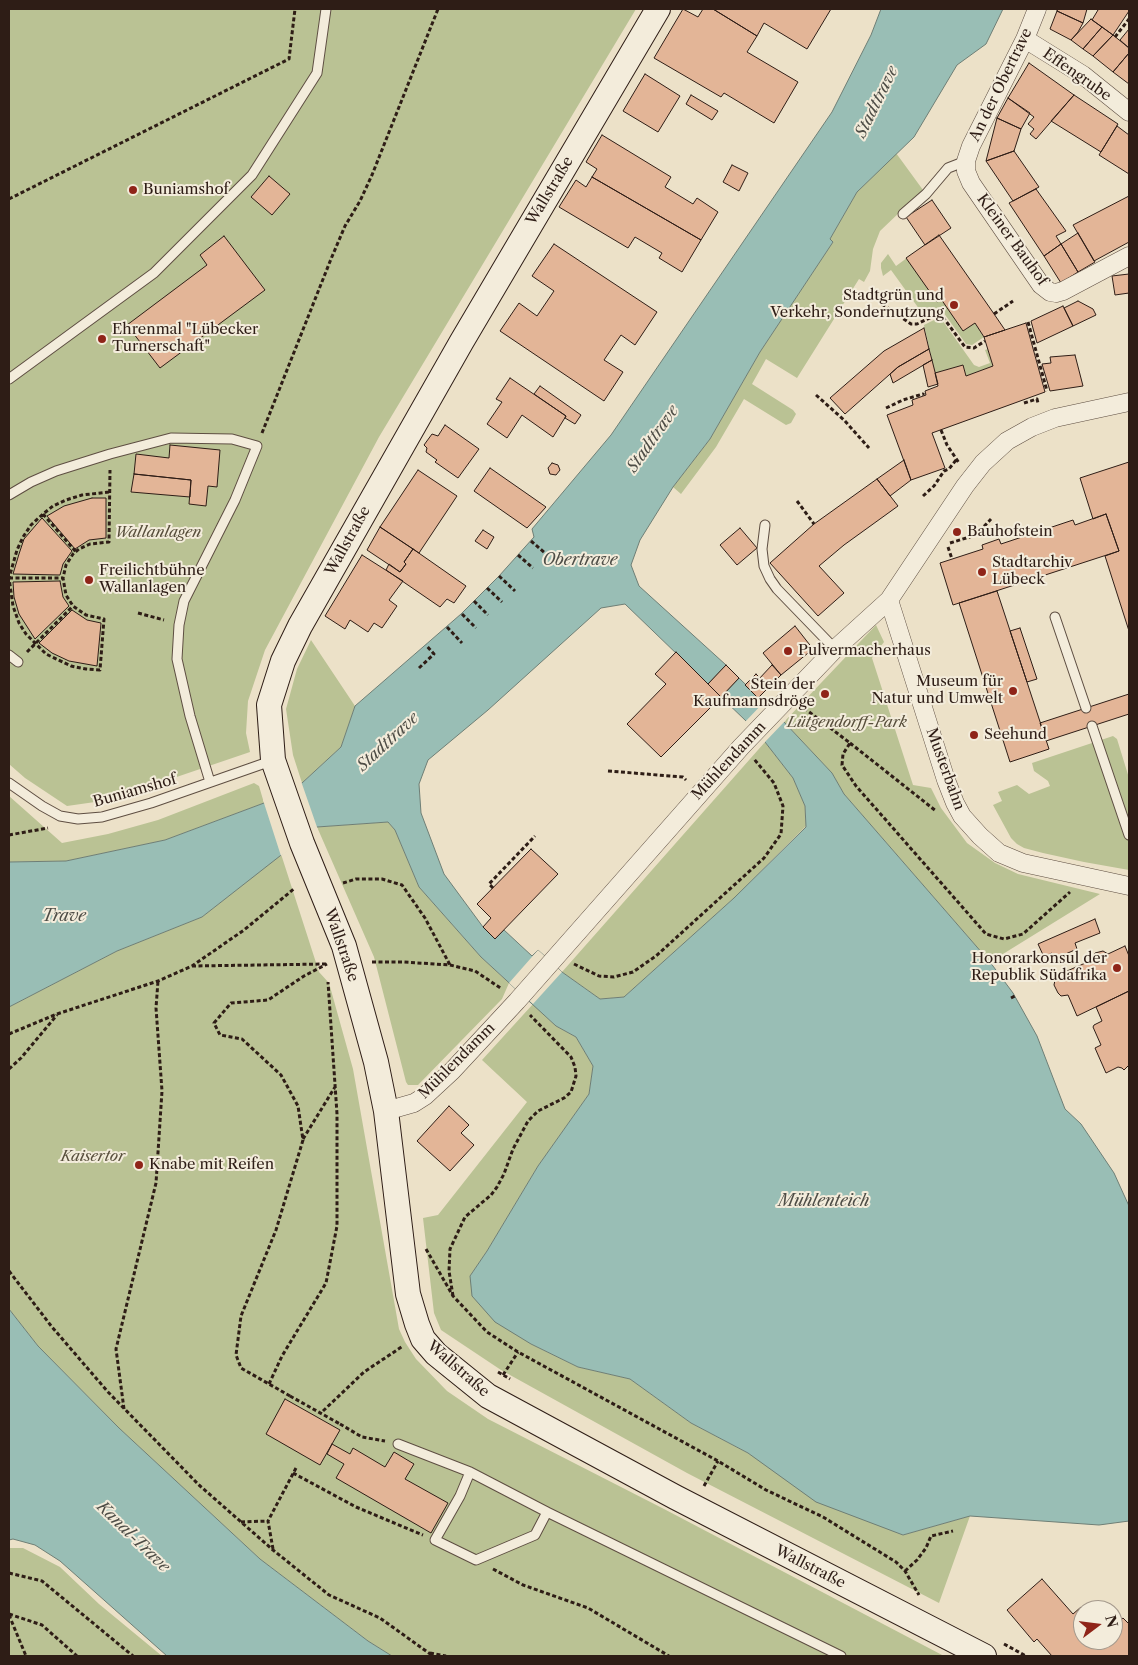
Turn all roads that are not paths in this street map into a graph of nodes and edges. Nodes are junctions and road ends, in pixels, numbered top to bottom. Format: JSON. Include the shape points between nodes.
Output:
{"nodes":[{"id":1,"x":326,"y":9,"type":"edge"},
{"id":2,"x":658,"y":9,"type":"edge"},
{"id":3,"x":1037,"y":9,"type":"edge"},
{"id":4,"x":1025,"y":39,"type":"junction"},
{"id":5,"x":1129,"y":112,"type":"edge"},
{"id":6,"x":966,"y":161,"type":"junction"},
{"id":7,"x":903,"y":214,"type":"dead end"},
{"id":8,"x":1129,"y":256,"type":"edge"},
{"id":9,"x":9,"y":379,"type":"edge"},
{"id":10,"x":1129,"y":402,"type":"edge"},
{"id":11,"x":9,"y":495,"type":"edge"},
{"id":12,"x":765,"y":525,"type":"dead end"},
{"id":13,"x":888,"y":600,"type":"junction"},
{"id":14,"x":1054,"y":616,"type":"dead end"},
{"id":15,"x":835,"y":649,"type":"junction"},
{"id":16,"x":9,"y":655,"type":"edge"},
{"id":17,"x":18,"y":662,"type":"dead end"},
{"id":18,"x":1086,"y":708,"type":"dead end"},
{"id":19,"x":1092,"y":726,"type":"dead end"},
{"id":20,"x":274,"y":760,"type":"junction"},
{"id":21,"x":210,"y":782,"type":"junction"},
{"id":22,"x":9,"y":783,"type":"edge"},
{"id":23,"x":1129,"y":835,"type":"edge"},
{"id":24,"x":1129,"y":886,"type":"edge"},
{"id":25,"x":386,"y":1111,"type":"junction"},
{"id":26,"x":398,"y":1444,"type":"road end"},
{"id":27,"x":470,"y":1472,"type":"junction"},
{"id":28,"x":547,"y":1512,"type":"junction"},
{"id":29,"x":841,"y":1656,"type":"edge"},
{"id":30,"x":984,"y":1656,"type":"edge"}],
"edges":[{"from":1,"to":9,"type":"lane","via":[[317,73],[252,175],[154,273]]},
{"from":2,"to":20,"type":"main road","name":"Wallstraße","via":[[462,341],[300,626],[283,660],[268,705]]},
{"from":3,"to":4,"type":"street","name":"An der Obertrave"},
{"from":4,"to":5,"type":"street","name":"Effengrube","via":[[1083,75]]},
{"from":4,"to":6,"type":"street","name":"An der Obertrave","via":[[970,146]]},
{"from":6,"to":7,"type":"lane","via":[[948,168]]},
{"from":6,"to":8,"type":"street","name":"Kleiner Bauhof","via":[[971,183],[1041,285],[1050,292],[1063,291]]},
{"from":10,"to":13,"type":"street","name":"Mühlendamm","via":[[1056,418],[1007,442],[973,474]]},
{"from":11,"to":21,"type":"lane","via":[[56,471],[170,438],[232,439],[257,446],[236,500],[184,601],[179,625],[177,660]]},
{"from":12,"to":15,"type":"lane","via":[[762,549],[770,579]]},
{"from":13,"to":15,"type":"street","name":"Mühlendamm"},
{"from":13,"to":24,"type":"street","name":"Musterbahn","via":[[946,780],[962,816],[999,853],[1024,864]]},
{"from":14,"to":18,"type":"lane"},
{"from":15,"to":25,"type":"street","name":"Mühlendamm","via":[[741,747],[452,1071],[414,1103]]},
{"from":16,"to":17,"type":"lane"},
{"from":19,"to":23,"type":"lane"},
{"from":20,"to":21,"type":"lane","name":"Buniamshof"},
{"from":20,"to":25,"type":"main road","name":"Wallstraße","via":[[302,842],[344,946]]},
{"from":21,"to":22,"type":"lane","name":"Buniamshof","via":[[151,803],[102,817],[78,820],[60,816]]},
{"from":25,"to":30,"type":"main road","name":"Wallstraße","via":[[408,1294],[416,1324],[436,1354],[488,1396],[675,1497]]},
{"from":26,"to":27,"type":"lane"},
{"from":27,"to":28,"type":"lane"},
{"from":27,"to":28,"type":"lane","via":[[435,1540],[476,1560],[535,1534]]},
{"from":28,"to":29,"type":"lane"}]}
